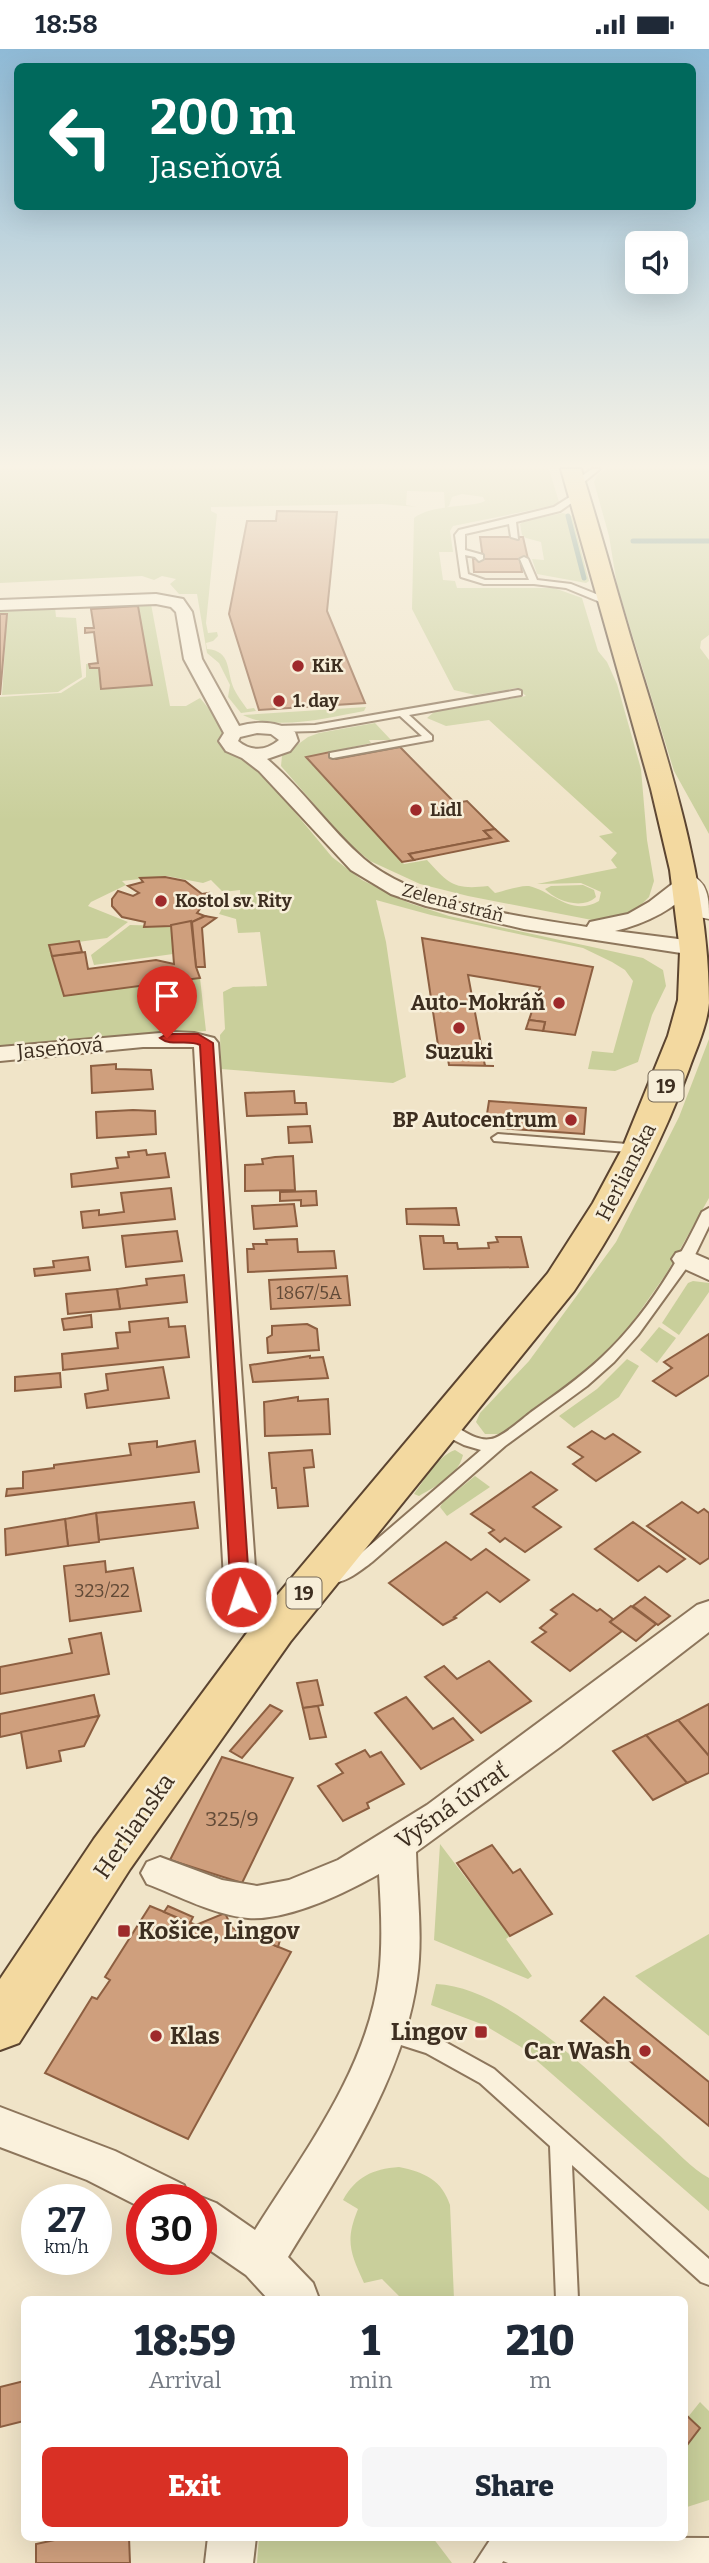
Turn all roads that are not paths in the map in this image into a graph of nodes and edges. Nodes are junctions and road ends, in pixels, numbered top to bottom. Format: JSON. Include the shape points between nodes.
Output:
{"nodes":[{"id":1,"x":569,"y":586,"type":"edge"},
{"id":2,"x":604,"y":586,"type":"edge"},
{"id":3,"x":608,"y":602,"type":"junction"},
{"id":4,"x":0,"y":605,"type":"edge"},
{"id":5,"x":518,"y":693,"type":"dead end"},
{"id":6,"x":221,"y":713,"type":"junction"},
{"id":7,"x":402,"y":713,"type":"junction"},
{"id":8,"x":257,"y":727,"type":"junction"},
{"id":9,"x":315,"y":728,"type":"junction"},
{"id":10,"x":233,"y":733,"type":"junction"},
{"id":11,"x":281,"y":740,"type":"junction"},
{"id":12,"x":248,"y":753,"type":"junction"},
{"id":13,"x":333,"y":755,"type":"dead end"},
{"id":14,"x":275,"y":774,"type":"junction"},
{"id":15,"x":687,"y":882,"type":"junction"},
{"id":16,"x":709,"y":911,"type":"edge"},
{"id":17,"x":550,"y":927,"type":"junction"},
{"id":18,"x":704,"y":949,"type":"edge"},
{"id":19,"x":702,"y":987,"type":"edge"},
{"id":20,"x":0,"y":1054,"type":"edge"},
{"id":21,"x":498,"y":1138,"type":"dead end"},
{"id":22,"x":640,"y":1149,"type":"junction"},
{"id":23,"x":709,"y":1212,"type":"edge"},
{"id":24,"x":697,"y":1265,"type":"edge"},
{"id":25,"x":441,"y":1427,"type":"junction"},
{"id":26,"x":500,"y":1442,"type":"junction"},
{"id":27,"x":310,"y":1585,"type":"junction"},
{"id":28,"x":709,"y":1614,"type":"edge"},
{"id":29,"x":274,"y":1630,"type":"junction"},
{"id":30,"x":397,"y":1846,"type":"junction"},
{"id":31,"x":160,"y":1873,"type":"dead end"},
{"id":32,"x":0,"y":2025,"type":"edge"},
{"id":33,"x":385,"y":2032,"type":"junction"},
{"id":34,"x":0,"y":2127,"type":"edge"},
{"id":35,"x":560,"y":2141,"type":"junction"},
{"id":36,"x":137,"y":2184,"type":"edge"},
{"id":37,"x":217,"y":2229,"type":"edge"},
{"id":38,"x":261,"y":2260,"type":"junction"},
{"id":39,"x":709,"y":2274,"type":"edge"},
{"id":40,"x":294,"y":2296,"type":"edge"},
{"id":41,"x":567,"y":2296,"type":"edge"},
{"id":42,"x":232,"y":2541,"type":"edge"},
{"id":43,"x":512,"y":2549,"type":"edge"},
{"id":44,"x":626,"y":2553,"type":"edge"},
{"id":45,"x":709,"y":2562,"type":"edge"},
{"id":46,"x":229,"y":2563,"type":"edge"},
{"id":47,"x":674,"y":2563,"type":"edge"}],
"edges":[{"from":1,"to":3,"type":"lane"},
{"from":2,"to":3,"type":"main road","name":"Herlianska","number":"19"},
{"from":3,"to":15,"type":"main road","name":"Herlianska","number":"19"},
{"from":4,"to":6,"type":"street","name":"Zelená stráň","via":[[156,599],[177,603],[184,612],[193,659]]},
{"from":5,"to":7,"type":"lane"},
{"from":6,"to":8,"type":"street"},
{"from":6,"to":10,"type":"street","name":"Zelená stráň"},
{"from":7,"to":9,"type":"lane"},
{"from":7,"to":13,"type":"lane","via":[[429,738]]},
{"from":8,"to":10,"type":"street"},
{"from":8,"to":11,"type":"street"},
{"from":9,"to":11,"type":"lane"},
{"from":9,"to":11,"type":"lane"},
{"from":10,"to":12,"type":"street","name":"Zelená stráň","via":[[229,745]]},
{"from":11,"to":12,"type":"street"},
{"from":11,"to":14,"type":"street"},
{"from":12,"to":14,"type":"street","name":"Zelená stráň"},
{"from":14,"to":17,"type":"street","name":"Zelená stráň","via":[[330,839],[378,879],[429,899]]},
{"from":15,"to":16,"type":"street"},
{"from":15,"to":17,"type":"street","via":[[630,922]]},
{"from":15,"to":18,"type":"main road","name":"Herlianska","number":"19"},
{"from":17,"to":18,"type":"street"},
{"from":18,"to":19,"type":"main road","name":"Herlianska","number":"19"},
{"from":19,"to":22,"type":"main road","name":"Herlianska","number":"19"},
{"from":20,"to":29,"type":"street","name":"Jaseňová","via":[[167,1038],[204,1040],[241,1597],[249,1611]]},
{"from":21,"to":22,"type":"lane"},
{"from":22,"to":25,"type":"main road","name":"Herlianska","number":"19","via":[[602,1220],[561,1282]]},
{"from":23,"to":24,"type":"lane"},
{"from":24,"to":26,"type":"lane","via":[[609,1359]]},
{"from":25,"to":26,"type":"lane","via":[[472,1444]]},
{"from":25,"to":27,"type":"main road","name":"Herlianska","number":"19"},
{"from":26,"to":27,"type":"lane","via":[[366,1558],[344,1573]]},
{"from":27,"to":29,"type":"main road","name":"Herlianska","number":"19"},
{"from":28,"to":30,"type":"street","name":"Vyšná úvrať","via":[[571,1721]]},
{"from":29,"to":32,"type":"main road","name":"Herlianska","number":"19","via":[[112,1854]]},
{"from":30,"to":31,"type":"street","name":"Vyšná úvrať","via":[[304,1891],[257,1902]]},
{"from":30,"to":33,"type":"street","via":[[399,1956],[396,1994]]},
{"from":33,"to":35,"type":"lane","via":[[460,2059],[487,2076]]},
{"from":33,"to":38,"type":"street","via":[[358,2096]]},
{"from":34,"to":36,"type":"street"},
{"from":35,"to":39,"type":"lane"},
{"from":35,"to":41,"type":"lane"},
{"from":37,"to":38,"type":"street"},
{"from":38,"to":40,"type":"street"},
{"from":42,"to":46,"type":"street"},
{"from":43,"to":44,"type":"street"},
{"from":44,"to":47,"type":"street"},
{"from":45,"to":47,"type":"street"}]}
